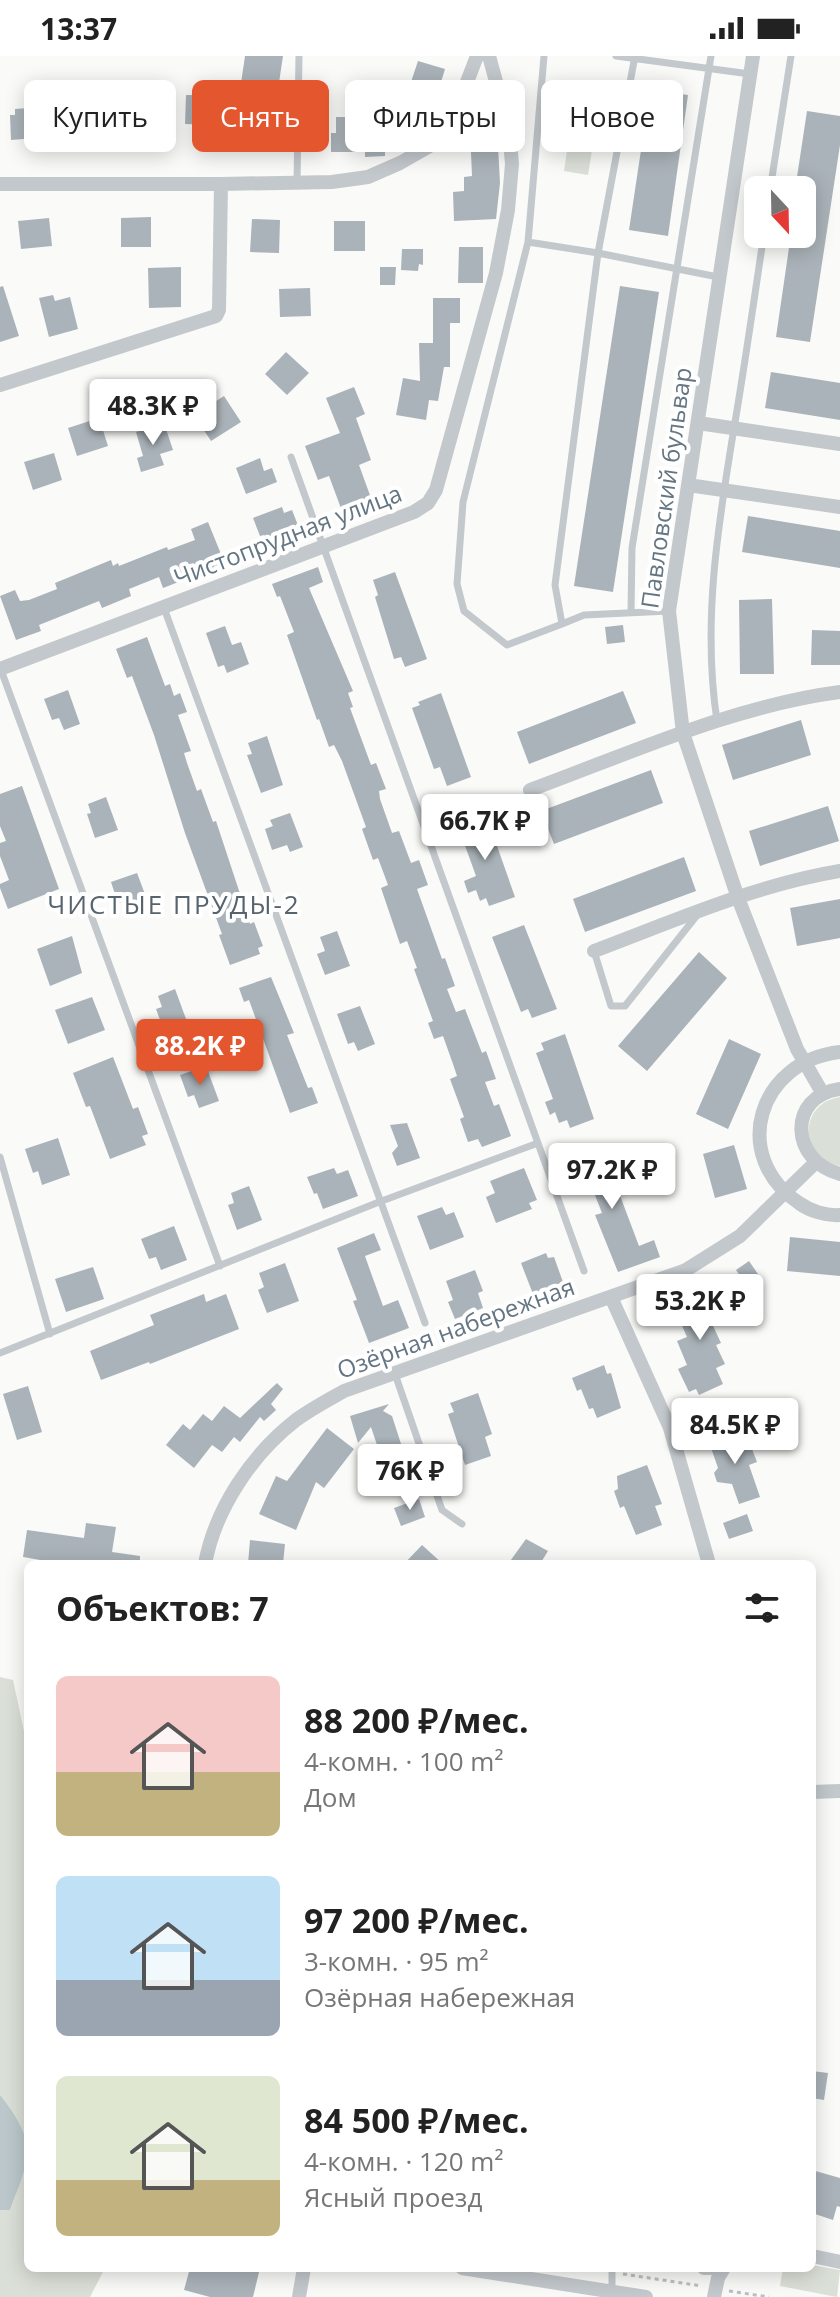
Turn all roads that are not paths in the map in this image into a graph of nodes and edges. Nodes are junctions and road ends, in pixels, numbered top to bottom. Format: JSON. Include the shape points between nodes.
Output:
{"nodes":[{"id":1,"x":299,"y":56,"type":"edge"},
{"id":2,"x":477,"y":56,"type":"edge"},
{"id":3,"x":489,"y":56,"type":"edge"},
{"id":4,"x":544,"y":56,"type":"edge"},
{"id":5,"x":616,"y":56,"type":"edge"},
{"id":6,"x":711,"y":56,"type":"edge"},
{"id":7,"x":753,"y":56,"type":"edge"},
{"id":8,"x":791,"y":56,"type":"edge"},
{"id":9,"x":634,"y":58,"type":"edge"},
{"id":10,"x":709,"y":69,"type":"junction"},
{"id":11,"x":750,"y":74,"type":"junction"},
{"id":12,"x":772,"y":176,"type":"edge"},
{"id":13,"x":297,"y":183,"type":"junction"},
{"id":14,"x":0,"y":184,"type":"edge"},
{"id":15,"x":221,"y":184,"type":"junction"},
{"id":16,"x":528,"y":242,"type":"junction"},
{"id":17,"x":762,"y":248,"type":"edge"},
{"id":18,"x":598,"y":253,"type":"junction"},
{"id":19,"x":678,"y":269,"type":"junction"},
{"id":20,"x":718,"y":277,"type":"junction"},
{"id":21,"x":0,"y":385,"type":"edge"},
{"id":22,"x":698,"y":423,"type":"junction"},
{"id":23,"x":734,"y":428,"type":"junction"},
{"id":24,"x":840,"y":444,"type":"edge"},
{"id":25,"x":291,"y":457,"type":"dead end"},
{"id":26,"x":688,"y":485,"type":"junction"},
{"id":27,"x":723,"y":489,"type":"junction"},
{"id":28,"x":840,"y":507,"type":"edge"},
{"id":29,"x":324,"y":545,"type":"junction"},
{"id":30,"x":163,"y":607,"type":"junction"},
{"id":31,"x":669,"y":611,"type":"junction"},
{"id":32,"x":631,"y":612,"type":"junction"},
{"id":33,"x":562,"y":624,"type":"junction"},
{"id":34,"x":0,"y":669,"type":"edge"},
{"id":35,"x":840,"y":692,"type":"edge"},
{"id":36,"x":717,"y":721,"type":"junction"},
{"id":37,"x":683,"y":733,"type":"junction"},
{"id":38,"x":530,"y":790,"type":"dead end"},
{"id":39,"x":840,"y":871,"type":"edge"},
{"id":40,"x":738,"y":898,"type":"junction"},
{"id":41,"x":700,"y":912,"type":"junction"},
{"id":42,"x":594,"y":951,"type":"joint"},
{"id":43,"x":840,"y":1052,"type":"edge"},
{"id":44,"x":802,"y":1062,"type":"junction"},
{"id":45,"x":840,"y":1089,"type":"edge"},
{"id":46,"x":823,"y":1094,"type":"junction"},
{"id":47,"x":538,"y":1143,"type":"junction"},
{"id":48,"x":0,"y":1157,"type":"edge"},
{"id":49,"x":815,"y":1163,"type":"junction"},
{"id":50,"x":840,"y":1174,"type":"edge"},
{"id":51,"x":785,"y":1194,"type":"junction"},
{"id":52,"x":379,"y":1202,"type":"junction"},
{"id":53,"x":840,"y":1215,"type":"edge"},
{"id":54,"x":220,"y":1266,"type":"junction"},
{"id":55,"x":584,"y":1271,"type":"dead end"},
{"id":56,"x":611,"y":1297,"type":"junction"},
{"id":57,"x":425,"y":1323,"type":"dead end"},
{"id":58,"x":50,"y":1334,"type":"junction"},
{"id":59,"x":0,"y":1353,"type":"edge"},
{"id":60,"x":395,"y":1372,"type":"junction"},
{"id":61,"x":462,"y":1524,"type":"dead end"},
{"id":62,"x":206,"y":1560,"type":"edge"},
{"id":63,"x":708,"y":1560,"type":"edge"},
{"id":64,"x":840,"y":1791,"type":"edge"},
{"id":65,"x":816,"y":1792,"type":"edge"},
{"id":66,"x":816,"y":2257,"type":"edge"},
{"id":67,"x":840,"y":2262,"type":"edge"},
{"id":68,"x":303,"y":2272,"type":"edge"},
{"id":69,"x":485,"y":2272,"type":"edge"},
{"id":70,"x":612,"y":2272,"type":"edge"},
{"id":71,"x":722,"y":2272,"type":"edge"},
{"id":72,"x":714,"y":2293,"type":"edge"},
{"id":73,"x":612,"y":2294,"type":"edge"},
{"id":74,"x":299,"y":2297,"type":"edge"},
{"id":75,"x":646,"y":2297,"type":"edge"}],
"edges":[{"from":1,"to":13,"type":"lane"},
{"from":2,"to":13,"type":"street","via":[[452,121],[428,147],[368,177]]},
{"from":3,"to":29,"type":"street","name":"Чистопрудная улица","via":[[509,129],[508,210],[496,273],[436,490],[414,512]]},
{"from":4,"to":16,"type":"lane"},
{"from":5,"to":9,"type":"lane"},
{"from":6,"to":10,"type":"lane"},
{"from":7,"to":11,"type":"street","name":"Павловский бульвар"},
{"from":8,"to":12,"type":"lane"},
{"from":9,"to":10,"type":"lane"},
{"from":9,"to":18,"type":"lane"},
{"from":10,"to":11,"type":"lane"},
{"from":10,"to":19,"type":"lane"},
{"from":11,"to":20,"type":"street","name":"Павловский бульвар"},
{"from":13,"to":15,"type":"street"},
{"from":14,"to":15,"type":"street"},
{"from":15,"to":21,"type":"street","via":[[216,316]]},
{"from":16,"to":18,"type":"lane"},
{"from":16,"to":33,"type":"lane","via":[[463,502],[457,584],[464,611],[507,645]]},
{"from":17,"to":23,"type":"lane"},
{"from":18,"to":19,"type":"lane"},
{"from":18,"to":33,"type":"lane","via":[[555,585]]},
{"from":19,"to":20,"type":"lane"},
{"from":19,"to":32,"type":"lane","via":[[632,548]]},
{"from":20,"to":22,"type":"street","name":"Павловский бульвар"},
{"from":22,"to":23,"type":"street"},
{"from":22,"to":26,"type":"street","name":"Павловский бульвар"},
{"from":23,"to":24,"type":"street"},
{"from":23,"to":27,"type":"lane"},
{"from":25,"to":29,"type":"lane"},
{"from":26,"to":27,"type":"street"},
{"from":26,"to":31,"type":"street","name":"Павловский бульвар"},
{"from":27,"to":28,"type":"street"},
{"from":27,"to":36,"type":"lane","via":[[709,622]]},
{"from":29,"to":30,"type":"street","name":"Чистопрудная улица"},
{"from":29,"to":47,"type":"lane"},
{"from":30,"to":34,"type":"street","name":"Чистопрудная улица"},
{"from":30,"to":52,"type":"lane"},
{"from":31,"to":32,"type":"lane"},
{"from":31,"to":37,"type":"street","name":"Павловский бульвар"},
{"from":32,"to":33,"type":"lane","via":[[584,615]]},
{"from":34,"to":54,"type":"lane"},
{"from":35,"to":36,"type":"street"},
{"from":36,"to":37,"type":"street"},
{"from":37,"to":38,"type":"street"},
{"from":37,"to":40,"type":"street","name":"Павловский бульвар"},
{"from":39,"to":40,"type":"street"},
{"from":40,"to":41,"type":"street"},
{"from":40,"to":44,"type":"street","name":"Павловский бульвар"},
{"from":41,"to":42,"type":"street"},
{"from":41,"to":42,"type":"lane","via":[[625,1006],[611,1006]]},
{"from":43,"to":44,"type":"street"},
{"from":44,"to":46,"type":"street","name":"Павловский бульвар"},
{"from":44,"to":51,"type":"street","via":[[781,1078],[767,1099],[760,1124],[769,1173]]},
{"from":45,"to":46,"type":"street"},
{"from":46,"to":49,"type":"street","via":[[810,1104],[801,1135]]},
{"from":47,"to":52,"type":"lane"},
{"from":47,"to":55,"type":"lane"},
{"from":48,"to":58,"type":"lane"},
{"from":49,"to":50,"type":"street"},
{"from":49,"to":51,"type":"street","name":"Озёрная набережная"},
{"from":51,"to":53,"type":"street","via":[[807,1208]]},
{"from":51,"to":56,"type":"street","name":"Озёрная набережная","via":[[740,1236],[686,1270]]},
{"from":52,"to":54,"type":"lane"},
{"from":52,"to":57,"type":"lane"},
{"from":54,"to":58,"type":"lane"},
{"from":56,"to":60,"type":"street","name":"Озёрная набережная"},
{"from":56,"to":63,"type":"street","via":[[670,1428]]},
{"from":58,"to":59,"type":"lane"},
{"from":60,"to":61,"type":"lane","via":[[442,1510]]},
{"from":60,"to":62,"type":"street","name":"Озёрная набережная","via":[[344,1391],[296,1420],[253,1462],[226,1505]]},
{"from":64,"to":65,"type":"street"},
{"from":66,"to":67,"type":"street"},
{"from":68,"to":74,"type":"street"},
{"from":69,"to":73,"type":"street"},
{"from":70,"to":73,"type":"lane"},
{"from":71,"to":72,"type":"street"},
{"from":73,"to":75,"type":"street"}]}
